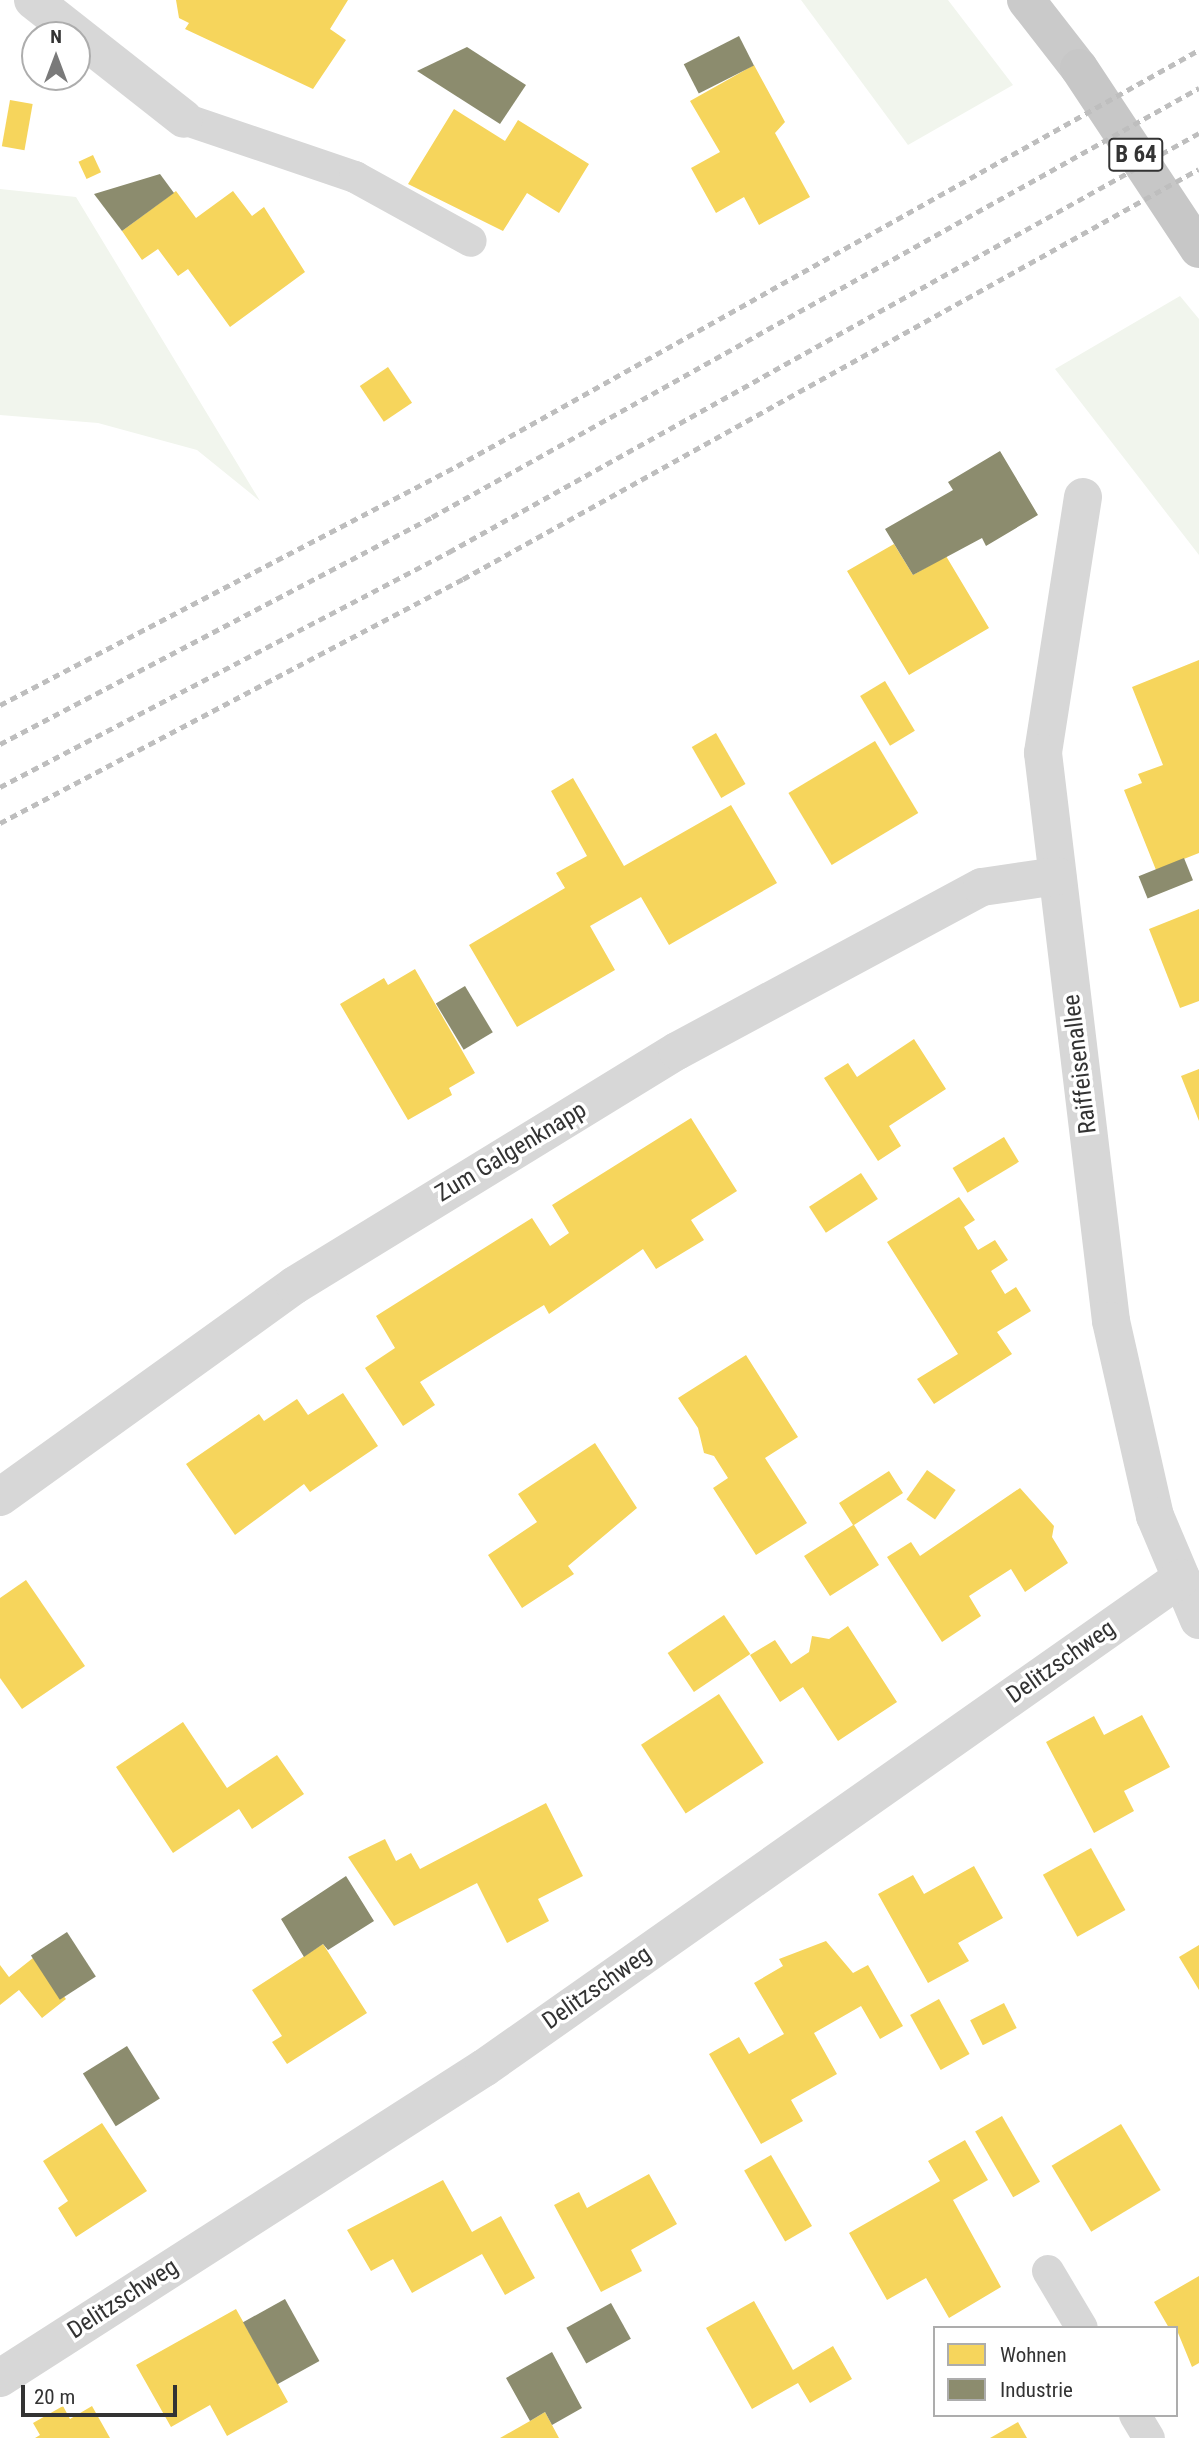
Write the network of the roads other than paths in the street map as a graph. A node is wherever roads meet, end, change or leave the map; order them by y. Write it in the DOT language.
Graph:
graph roads {
  1 [pos="33,0"];
  2 [pos="1026,0"];
  3 [pos="1079,68"];
  4 [pos="184,119"];
  5 [pos="1199,202"];
  6 [pos="471,241"];
  7 [pos="1199,249"];
  8 [pos="1083,497"];
  9 [pos="1057,876"];
  10 [pos="0,1497"];
  11 [pos="1193,1604"];
  12 [pos="1048,2271"];
  13 [pos="1081,2326"];
  14 [pos="0,2378"];
  15 [pos="1136,2417"];
  16 [pos="1149,2438"];
  1 -- 4 [label="street"];
  2 -- 3 [label="main road, B 64"];
  3 -- 5 [label="highway, B 64"];
  3 -- 7 [label="highway, B 64"];
  4 -- 6 [label="lane"];
  8 -- 9 [label="street, Raiffeisenallee"];
  9 -- 10 [label="street, Zum Galgenknapp"];
  9 -- 11 [label="street, Raiffeisenallee"];
  11 -- 14 [label="street, Delitzschweg"];
  12 -- 13 [label="lane"];
  15 -- 16 [label="lane"];
}
